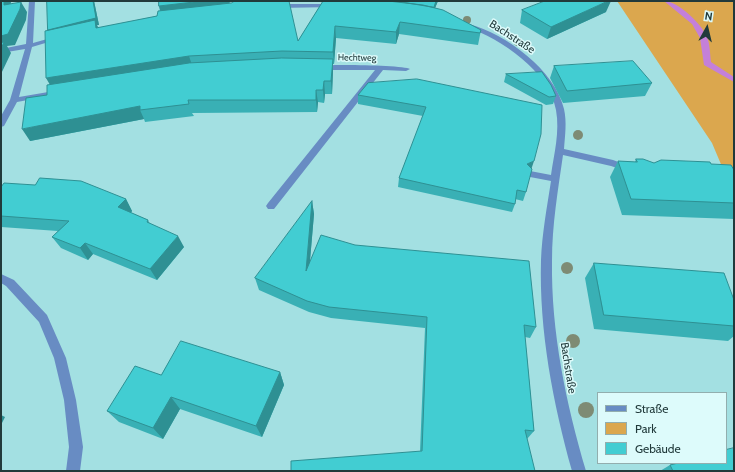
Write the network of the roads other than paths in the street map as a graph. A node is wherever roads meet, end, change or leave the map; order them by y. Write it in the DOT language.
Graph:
graph roads {
  1 [pos="32,1"];
  2 [pos="342,6"];
  3 [pos="272,7"];
  4 [pos="458,23"];
  5 [pos="64,37"];
  6 [pos="29,46"];
  7 [pos="1,51"];
  8 [pos="315,67"];
  9 [pos="380,68"];
  10 [pos="406,69"];
  11 [pos="68,91"];
  12 [pos="14,100"];
  13 [pos="1,124"];
  14 [pos="559,151"];
  15 [pos="639,172"];
  16 [pos="530,174"];
  17 [pos="556,179"];
  18 [pos="271,206"];
  19 [pos="1,278"];
  20 [pos="73,471"];
  21 [pos="579,471"];
  1 -- 6 [label="street"];
  2 -- 3 [label="street"];
  4 -- 14 [label="street, Bachstraße"];
  5 -- 6 [label="street"];
  6 -- 7 [label="street"];
  6 -- 12 [label="street"];
  8 -- 9 [label="street, Hechtweg"];
  9 -- 10 [label="street"];
  9 -- 18 [label="street, Hechtweg"];
  11 -- 12 [label="street"];
  12 -- 13 [label="street"];
  14 -- 15 [label="street"];
  14 -- 17 [label="street, Bachstraße"];
  16 -- 17 [label="street"];
  17 -- 21 [label="street, Bachstraße"];
  19 -- 20 [label="street"];
}
